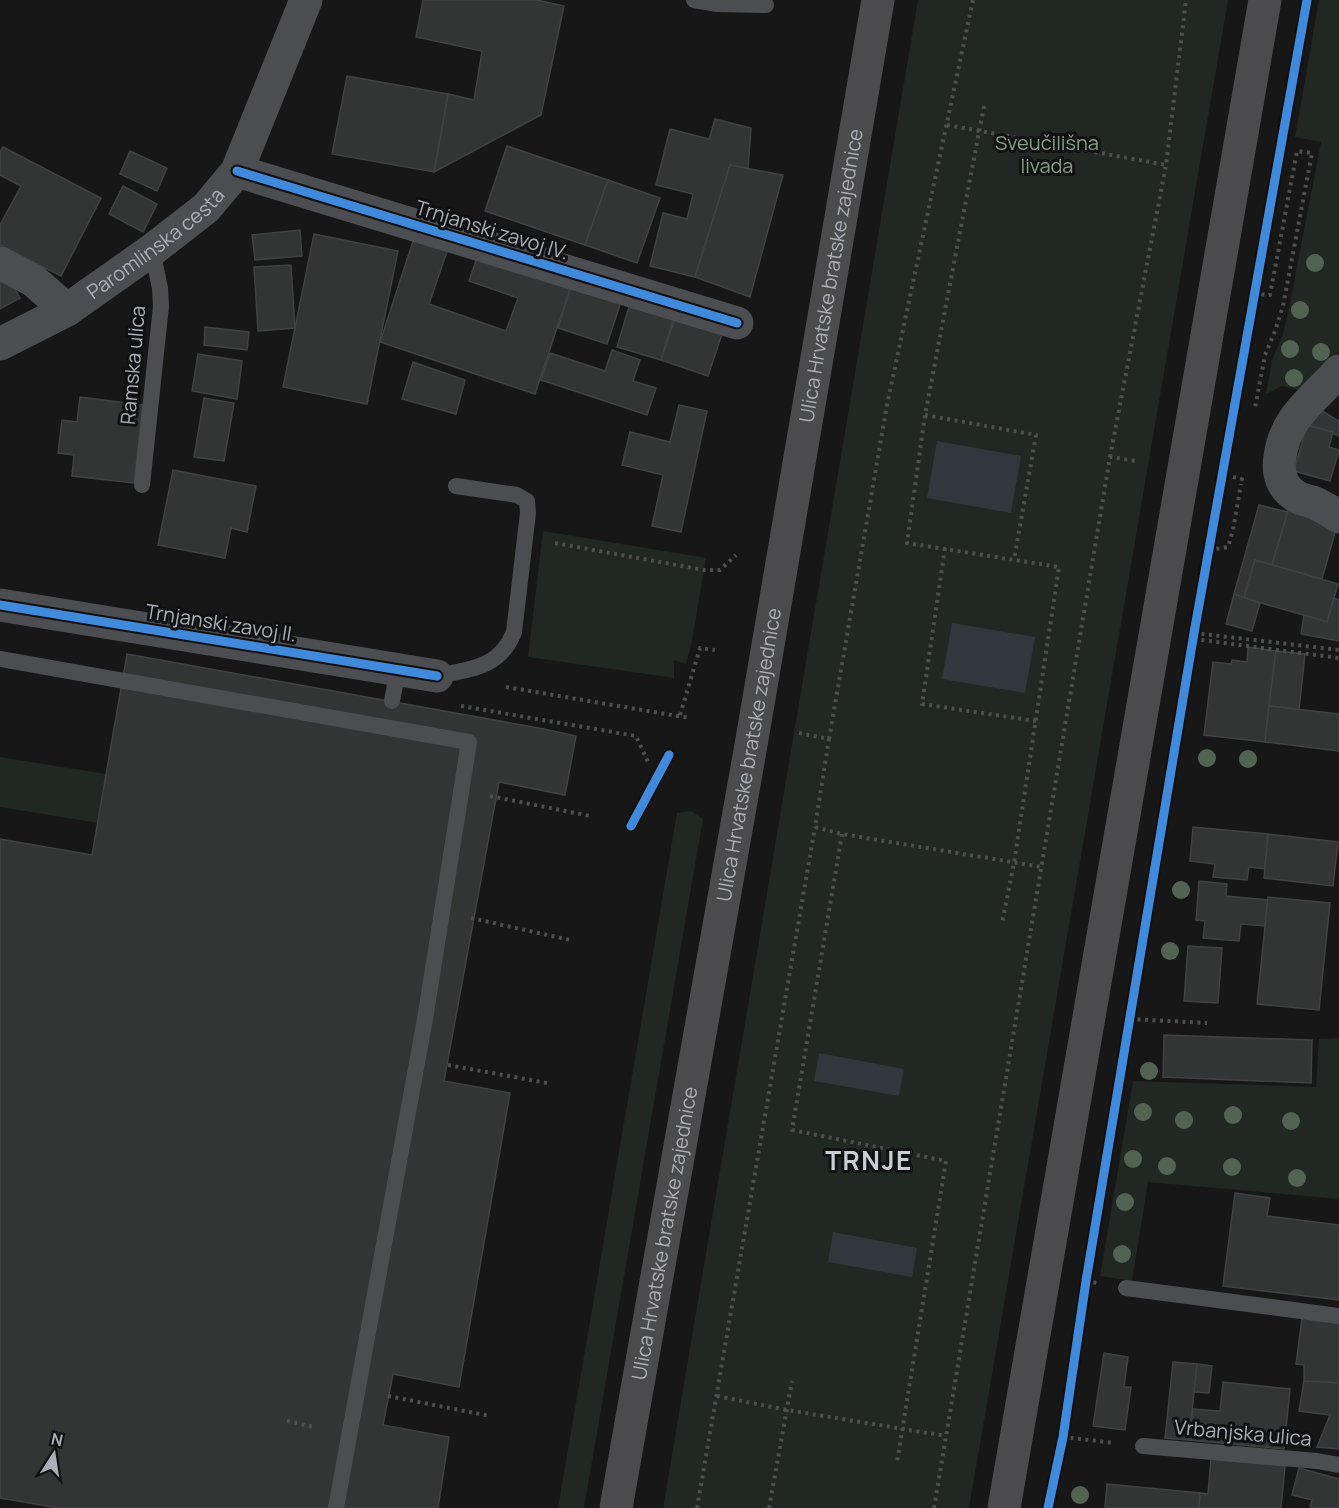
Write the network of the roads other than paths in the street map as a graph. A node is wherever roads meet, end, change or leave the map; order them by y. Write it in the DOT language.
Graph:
graph roads {
  1 [pos="306,0"];
  2 [pos="694,0"];
  3 [pos="878,0"];
  4 [pos="1265,0"];
  5 [pos="766,5"];
  6 [pos="237,171"];
  7 [pos="152,250"];
  8 [pos="0,263"];
  9 [pos="67,310"];
  10 [pos="737,323"];
  11 [pos="0,344"];
  12 [pos="1339,370"];
  13 [pos="142,485"];
  14 [pos="456,486"];
  15 [pos="1339,518"];
  16 [pos="0,605"];
  17 [pos="0,659"];
  18 [pos="398,669"];
  19 [pos="436,676"];
  20 [pos="392,701"];
  21 [pos="1126,1288"];
  22 [pos="1339,1316"];
  23 [pos="1143,1446"];
  24 [pos="1339,1465"];
  25 [pos="336,1508"];
  26 [pos="616,1508"];
  27 [pos="1004,1508"];
  1 -- 6 [label="street, Paromlinska cesta"];
  2 -- 5 [label="lane"];
  3 -- 26 [label="main road, Ulica Hrvatske bratske zajednice"];
  4 -- 27 [label="main road"];
  6 -- 7 [label="street, Paromlinska cesta"];
  6 -- 10 [label="street, Trnjanski zavoj IV."];
  7 -- 9 [label="street, Paromlinska cesta"];
  7 -- 13 [label="lane, Ramska ulica"];
  8 -- 9 [label="street"];
  9 -- 11 [label="street, Paromlinska cesta"];
  12 -- 15 [label="street"];
  14 -- 19 [label="lane"];
  16 -- 18 [label="street, Trnjanski zavoj II."];
  17 -- 25 [label="lane"];
  18 -- 19 [label="street, Trnjanski zavoj II."];
  18 -- 20 [label="lane"];
  21 -- 22 [label="lane"];
  23 -- 24 [label="lane, Vrbanjska ulica"];
}
